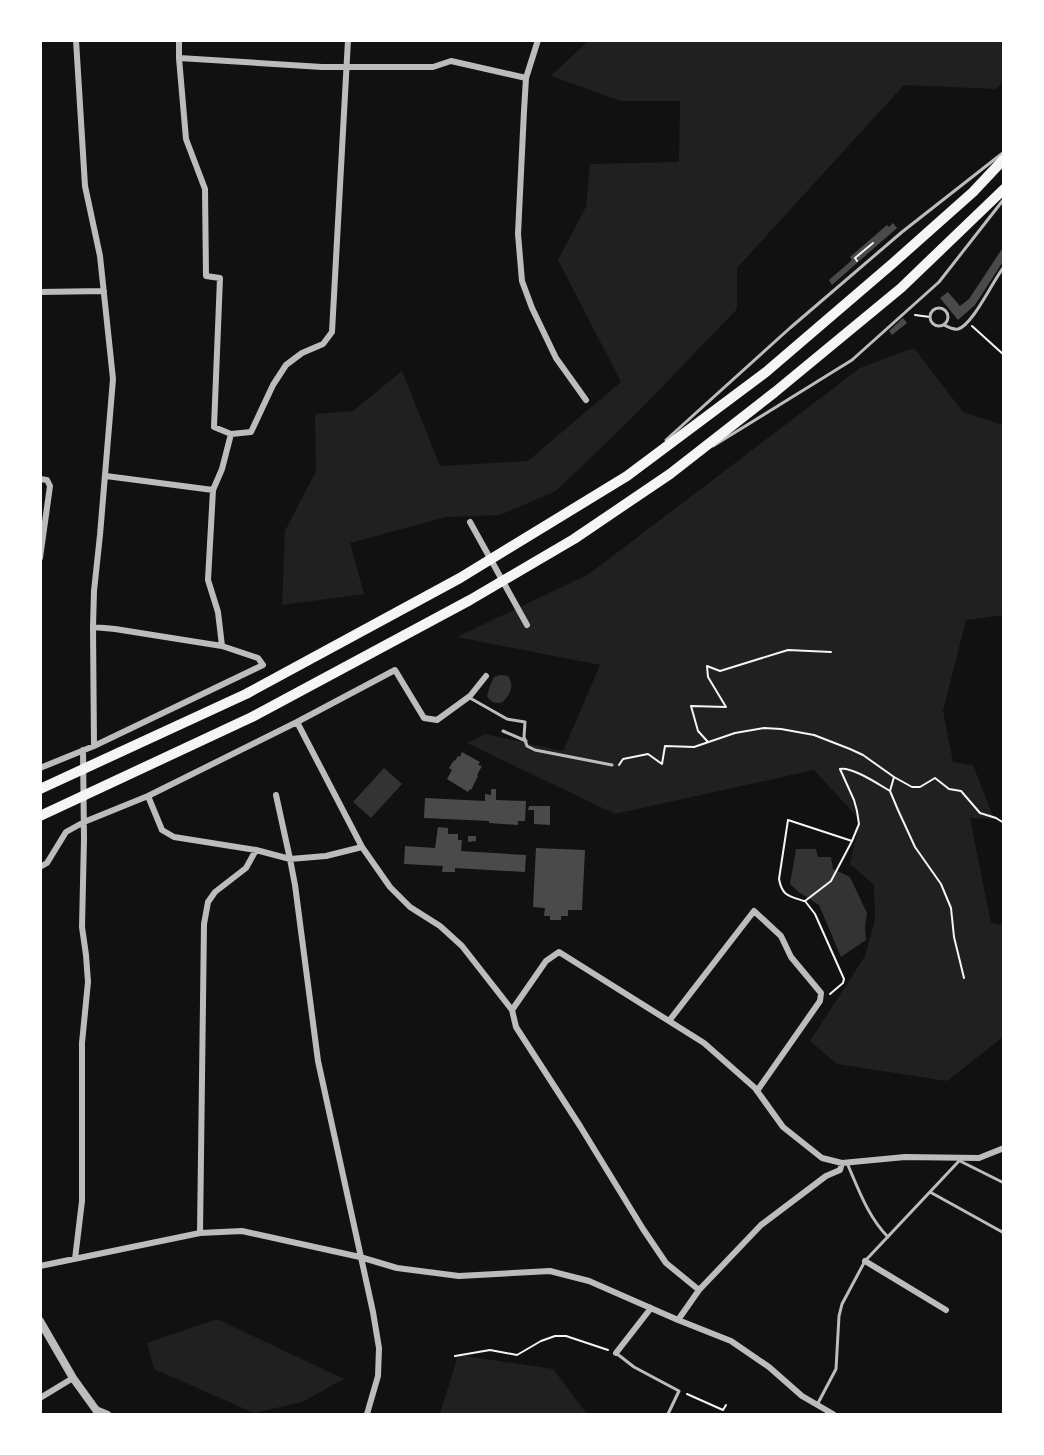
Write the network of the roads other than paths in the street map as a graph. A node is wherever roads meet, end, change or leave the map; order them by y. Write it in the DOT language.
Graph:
graph roads {
  1 [pos="76,40"];
  2 [pos="179,40"];
  3 [pos="348,40"];
  4 [pos="538,40"];
  5 [pos="180,58"];
  6 [pos="347,67"];
  7 [pos="526,78"];
  8 [pos="1004,152"];
  9 [pos="1004,159"];
  10 [pos="1004,189"];
  11 [pos="1004,200"];
  12 [pos="1004,267"];
  13 [pos="104,291"];
  14 [pos="40,292"];
  15 [pos="944,325"];
  16 [pos="586,400"];
  17 [pos="231,434"];
  18 [pos="670,474"];
  19 [pos="106,476"];
  20 [pos="627,476"];
  21 [pos="40,479"];
  22 [pos="213,490"];
  23 [pos="470,522"];
  24 [pos="40,558"];
  25 [pos="527,625"];
  26 [pos="93,627"];
  27 [pos="222,646"];
  28 [pos="486,676"];
  29 [pos="468,697"];
  30 [pos="297,722"];
  31 [pos="503,731"];
  32 [pos="526,741"];
  33 [pos="94,746"];
  34 [pos="83,750"];
  35 [pos="612,765"];
  36 [pos="40,768"];
  37 [pos="40,789"];
  38 [pos="276,795"];
  39 [pos="148,796"];
  40 [pos="40,816"];
  41 [pos="84,822"];
  42 [pos="362,847"];
  43 [pos="255,850"];
  44 [pos="290,859"];
  45 [pos="40,867"];
  46 [pos="512,1010"];
  47 [pos="669,1021"];
  48 [pos="757,1091"];
  49 [pos="1004,1148"];
  50 [pos="957,1159"];
  51 [pos="844,1163"];
  52 [pos="1004,1183"];
  53 [pos="930,1192"];
  54 [pos="200,1233"];
  55 [pos="1004,1233"];
  56 [pos="888,1237"];
  57 [pos="360,1257"];
  58 [pos="75,1259"];
  59 [pos="866,1261"];
  60 [pos="40,1266"];
  61 [pos="699,1290"];
  62 [pos="651,1308"];
  63 [pos="946,1310"];
  64 [pos="678,1320"];
  65 [pos="40,1321"];
  66 [pos="616,1353"];
  67 [pos="73,1378"];
  68 [pos="40,1398"];
  69 [pos="817,1405"];
  70 [pos="98,1412"];
  71 [pos="108,1414"];
  72 [pos="367,1414"];
  73 [pos="668,1414"];
  74 [pos="833,1414"];
  1 -- 13 [label="street"];
  2 -- 5 [label="street"];
  3 -- 6 [label="street"];
  4 -- 7 [label="street"];
  5 -- 6 [label="street"];
  5 -- 17 [label="street"];
  6 -- 7 [label="street"];
  6 -- 17 [label="street"];
  7 -- 16 [label="street"];
  8 -- 20 [label="lane"];
  9 -- 20 [label="highway"];
  10 -- 18 [label="highway"];
  11 -- 18 [label="lane"];
  12 -- 15 [label="lane"];
  13 -- 14 [label="street"];
  13 -- 19 [label="street"];
  15 -- 15 [label="lane"];
  17 -- 22 [label="street"];
  18 -- 40 [label="highway"];
  19 -- 22 [label="street"];
  19 -- 26 [label="street"];
  20 -- 37 [label="highway"];
  21 -- 24 [label="street"];
  22 -- 27 [label="street"];
  23 -- 25 [label="street"];
  26 -- 27 [label="street"];
  26 -- 33 [label="street"];
  27 -- 33 [label="street"];
  28 -- 29 [label="street"];
  29 -- 30 [label="street"];
  29 -- 32 [label="lane"];
  30 -- 39 [label="street"];
  30 -- 42 [label="street"];
  31 -- 32 [label="lane"];
  32 -- 35 [label="lane"];
  33 -- 34 [label="street"];
  34 -- 36 [label="street"];
  34 -- 41 [label="street"];
  38 -- 44 [label="street"];
  39 -- 41 [label="street"];
  39 -- 43 [label="street"];
  41 -- 45 [label="street"];
  41 -- 58 [label="street"];
  42 -- 44 [label="street"];
  42 -- 46 [label="street"];
  43 -- 44 [label="street"];
  43 -- 54 [label="street"];
  44 -- 57 [label="street"];
  46 -- 47 [label="street"];
  46 -- 61 [label="street"];
  47 -- 48 [label="street"];
  47 -- 48 [label="street"];
  48 -- 51 [label="street"];
  49 -- 50 [label="street"];
  50 -- 51 [label="street"];
  50 -- 52 [label="lane"];
  50 -- 53 [label="lane"];
  51 -- 56 [label="lane"];
  51 -- 61 [label="street"];
  53 -- 55 [label="lane"];
  53 -- 56 [label="lane"];
  54 -- 57 [label="street"];
  54 -- 58 [label="street"];
  56 -- 59 [label="lane"];
  57 -- 62 [label="street"];
  57 -- 72 [label="street"];
  58 -- 60 [label="street"];
  59 -- 63 [label="street"];
  59 -- 69 [label="lane"];
  61 -- 64 [label="street"];
  62 -- 64 [label="street"];
  62 -- 66 [label="street"];
  64 -- 69 [label="street"];
  65 -- 67 [label="street"];
  66 -- 73 [label="lane"];
  67 -- 68 [label="street"];
  67 -- 70 [label="street"];
  69 -- 74 [label="street"];
  70 -- 71 [label="street"];
}
